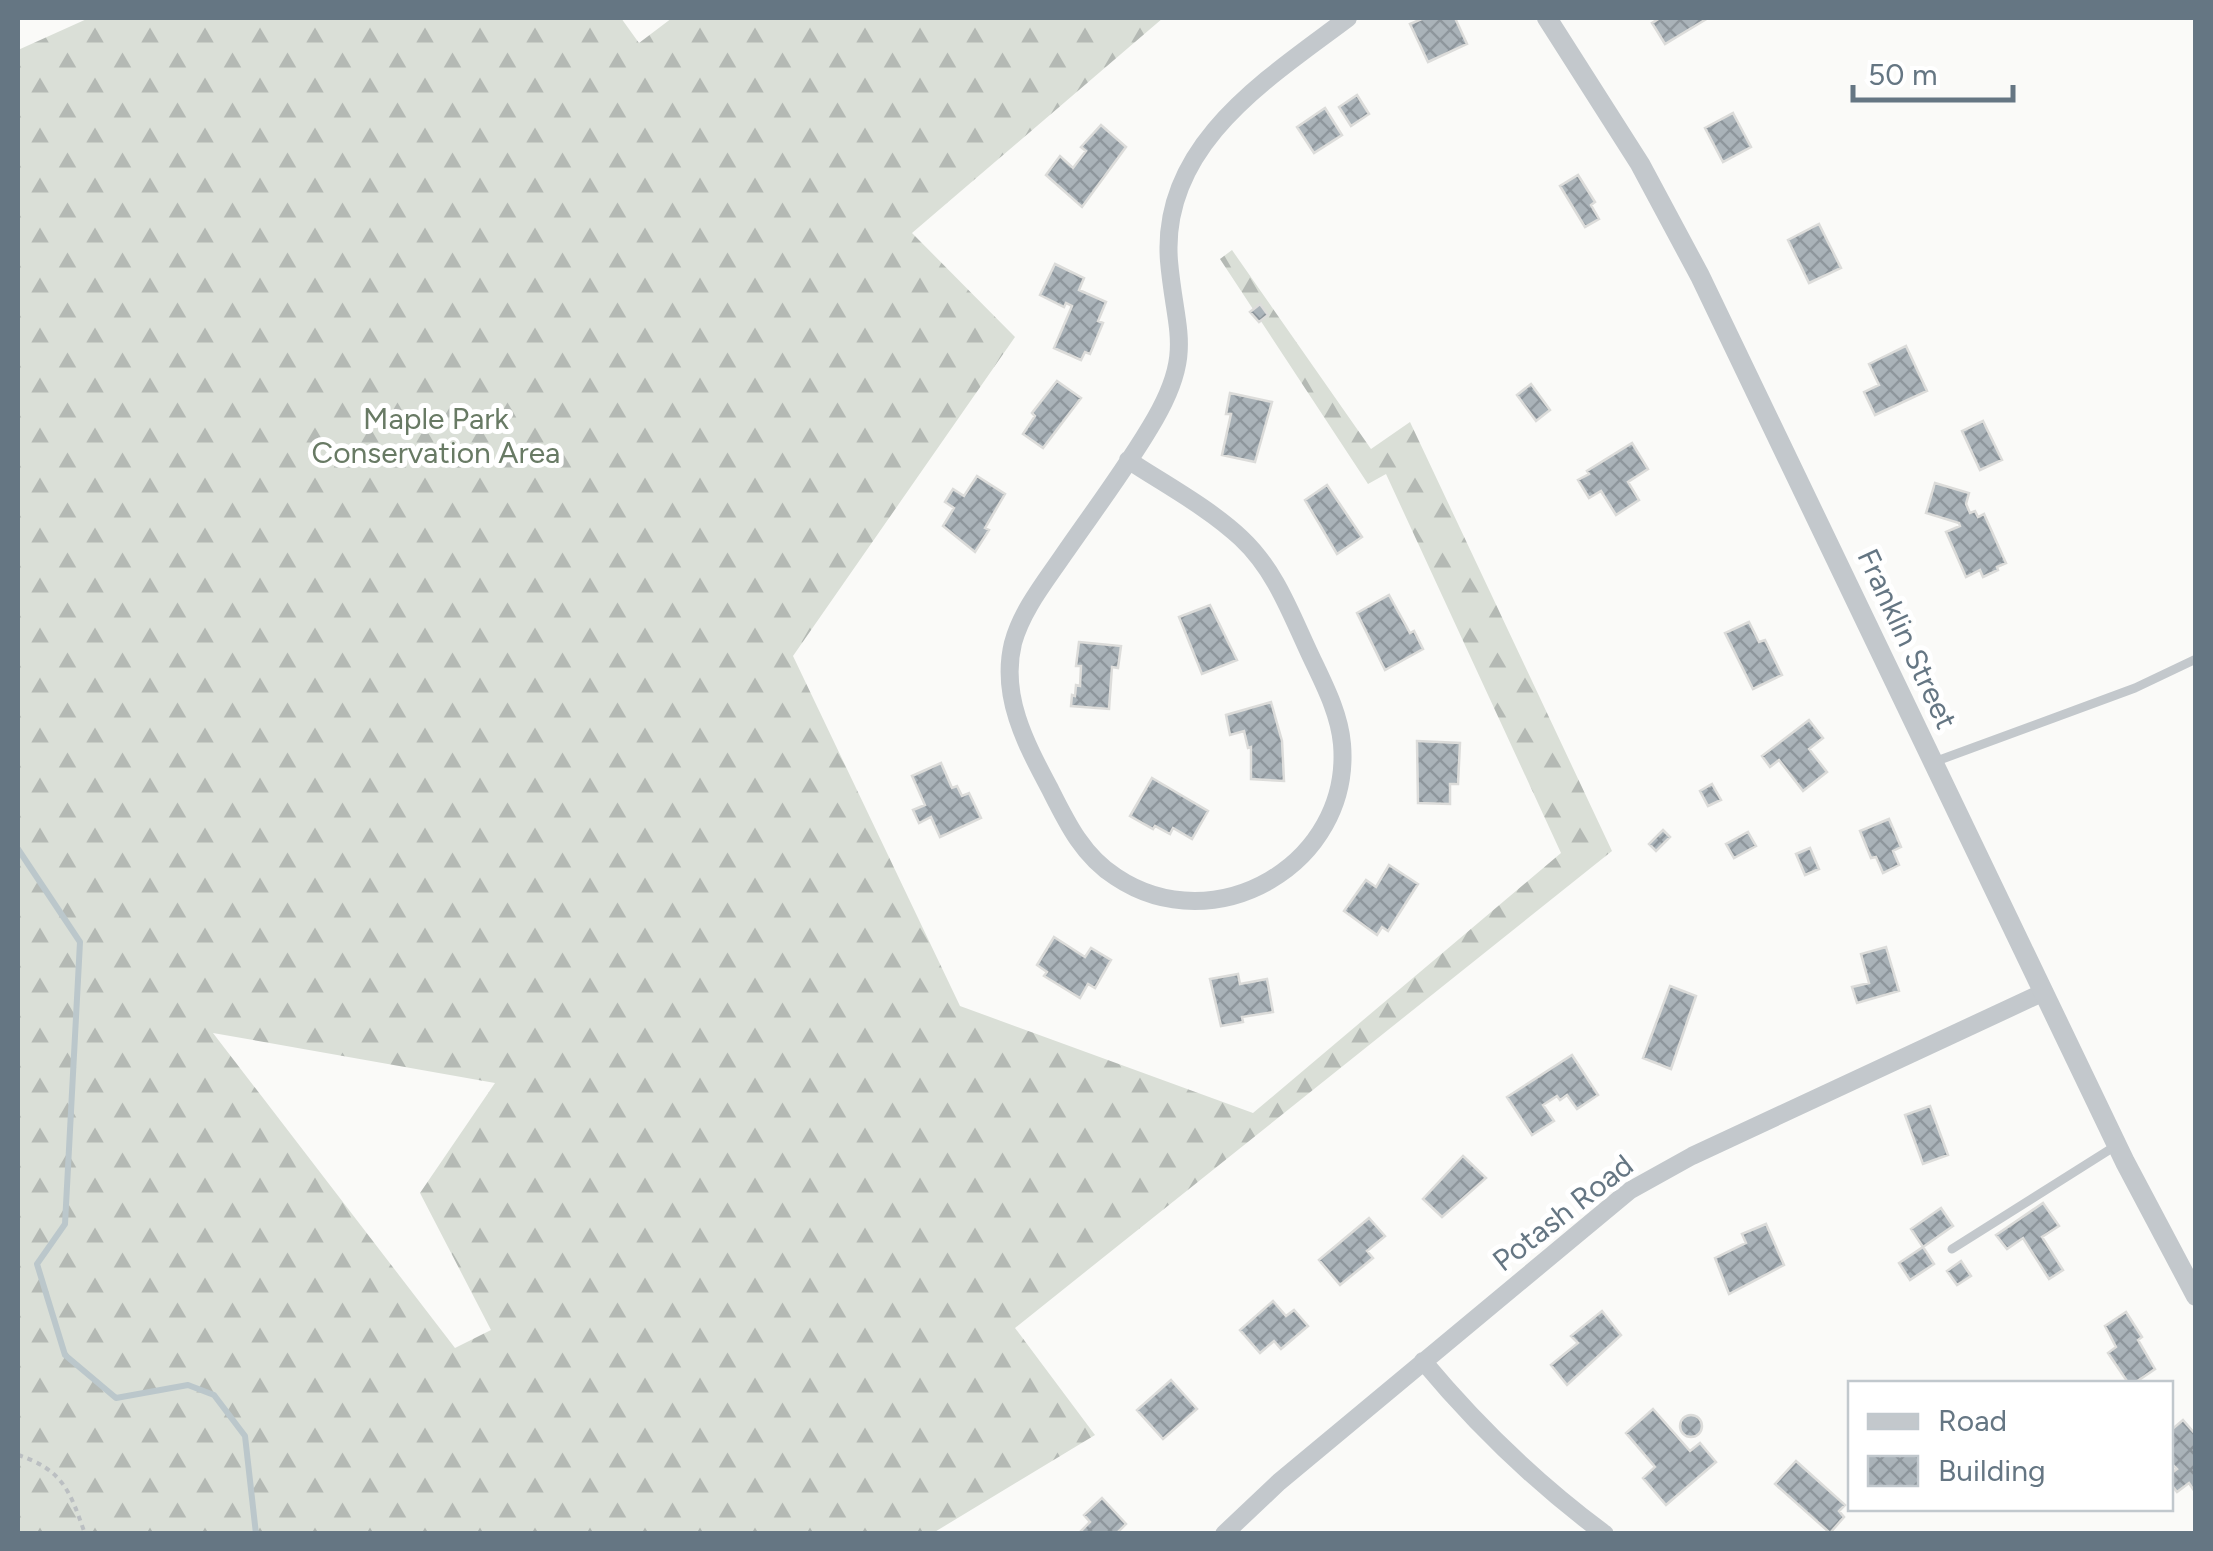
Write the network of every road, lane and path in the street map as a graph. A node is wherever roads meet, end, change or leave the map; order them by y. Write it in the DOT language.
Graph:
graph roads {
  1 [pos="1348,18"];
  2 [pos="1546,18"];
  3 [pos="1128,460"];
  4 [pos="2196,659"];
  5 [pos="1931,763"];
  6 [pos="2044,992"];
  7 [pos="2116,1145"];
  8 [pos="1952,1249"];
  9 [pos="2196,1296"];
  10 [pos="1423,1361"];
  11 [pos="18,1456"];
  12 [pos="85,1534"];
  13 [pos="1224,1534"];
  14 [pos="1605,1534"];
  1 -- 3 [label="street"];
  2 -- 5 [label="street, Franklin Street"];
  3 -- 3 [label="street"];
  4 -- 5 [label="lane"];
  5 -- 6 [label="street, Franklin Street"];
  6 -- 7 [label="street, Franklin Street"];
  6 -- 10 [label="street, Potash Road"];
  7 -- 8 [label="lane"];
  7 -- 9 [label="street, Franklin Street"];
  10 -- 13 [label="street, Potash Road"];
  10 -- 14 [label="street"];
  11 -- 12 [label="path"];
}
